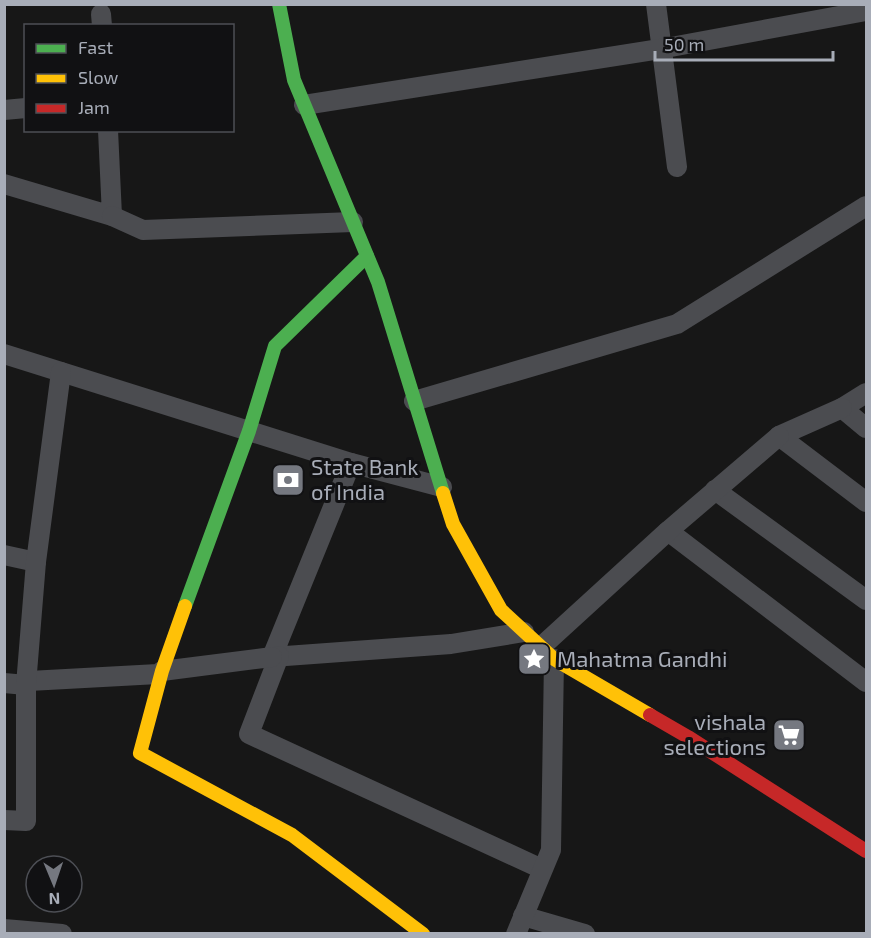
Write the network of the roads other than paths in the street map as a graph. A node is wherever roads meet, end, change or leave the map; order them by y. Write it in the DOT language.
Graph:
graph roads {
  1 [pos="279,4"];
  2 [pos="656,4"];
  3 [pos="867,11"];
  4 [pos="660,49"];
  5 [pos="304,105"];
  6 [pos="24,108"];
  7 [pos="4,110"];
  8 [pos="108,132"];
  9 [pos="677,166"];
  10 [pos="4,184"];
  11 [pos="867,206"];
  12 [pos="112,216"];
  13 [pos="353,222"];
  14 [pos="367,256"];
  15 [pos="4,354"];
  16 [pos="62,372"];
  17 [pos="867,393"];
  18 [pos="414,401"];
  19 [pos="843,408"];
  20 [pos="867,428"];
  21 [pos="249,431"];
  22 [pos="778,436"];
  23 [pos="351,463"];
  24 [pos="442,487"];
  25 [pos="716,490"];
  26 [pos="867,502"];
  27 [pos="668,531"];
  28 [pos="4,555"];
  29 [pos="36,562"];
  30 [pos="867,600"];
  31 [pos="524,632"];
  32 [pos="547,653"];
  33 [pos="275,657"];
  34 [pos="162,671"];
  35 [pos="867,682"];
  36 [pos="4,683"];
  37 [pos="26,684"];
  38 [pos="4,820"];
  39 [pos="867,850"];
  40 [pos="542,869"];
  41 [pos="520,925"];
  42 [pos="4,929"];
  43 [pos="62,933"];
  44 [pos="423,933"];
  45 [pos="585,933"];
  1 -- 5 [label="main road"];
  2 -- 4 [label="street"];
  3 -- 4 [label="street"];
  4 -- 5 [label="street"];
  4 -- 9 [label="street"];
  5 -- 13 [label="main road"];
  6 -- 7 [label="street"];
  8 -- 12 [label="street"];
  10 -- 12 [label="street"];
  11 -- 18 [label="street"];
  12 -- 13 [label="street"];
  13 -- 14 [label="main road"];
  14 -- 18 [label="main road"];
  14 -- 21 [label="main road"];
  15 -- 16 [label="street"];
  16 -- 21 [label="street"];
  16 -- 29 [label="street"];
  17 -- 19 [label="street"];
  18 -- 24 [label="main road"];
  19 -- 20 [label="street"];
  19 -- 22 [label="street"];
  21 -- 23 [label="street"];
  21 -- 34 [label="main road"];
  22 -- 25 [label="street"];
  22 -- 26 [label="street"];
  23 -- 24 [label="street"];
  23 -- 33 [label="street"];
  24 -- 31 [label="main road"];
  25 -- 27 [label="street"];
  25 -- 30 [label="street"];
  27 -- 32 [label="street"];
  27 -- 35 [label="street"];
  28 -- 29 [label="street"];
  29 -- 37 [label="street"];
  31 -- 32 [label="main road"];
  31 -- 33 [label="street"];
  32 -- 39 [label="main road"];
  32 -- 40 [label="street"];
  33 -- 34 [label="street"];
  33 -- 40 [label="street"];
  34 -- 37 [label="street"];
  34 -- 44 [label="main road"];
  36 -- 37 [label="street"];
  37 -- 38 [label="street"];
  40 -- 41 [label="street"];
  41 -- 45 [label="street"];
  42 -- 43 [label="street"];
}
